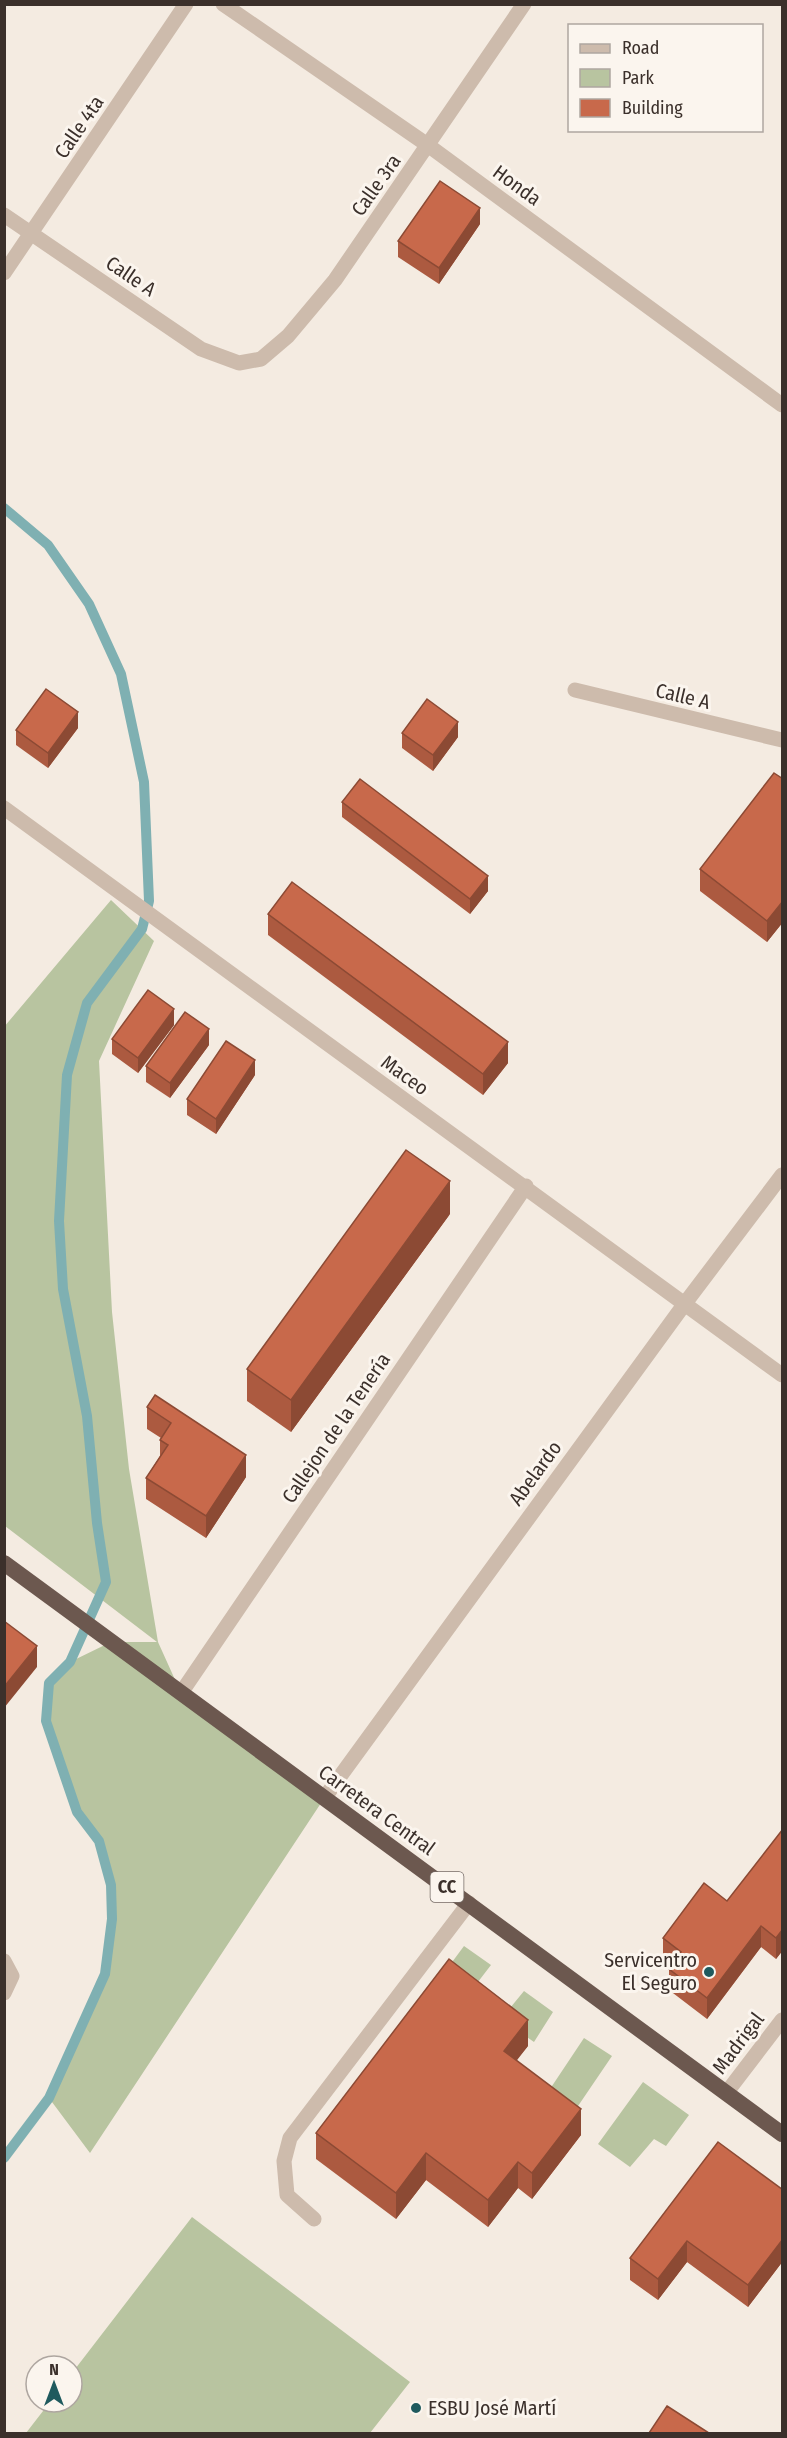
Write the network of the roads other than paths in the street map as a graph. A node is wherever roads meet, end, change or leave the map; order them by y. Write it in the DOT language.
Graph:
graph roads {
  1 [pos="186,4"];
  2 [pos="223,4"];
  3 [pos="524,4"];
  4 [pos="429,146"];
  5 [pos="4,215"];
  6 [pos="32,234"];
  7 [pos="4,273"];
  8 [pos="239,363"];
  9 [pos="783,405"];
  10 [pos="575,690"];
  11 [pos="783,740"];
  12 [pos="4,808"];
  13 [pos="783,1175"];
  14 [pos="526,1186"];
  15 [pos="686,1302"];
  16 [pos="783,1375"];
  17 [pos="4,1563"];
  18 [pos="181,1693"];
  19 [pos="325,1797"];
  20 [pos="469,1903"];
  21 [pos="4,1961"];
  22 [pos="4,1993"];
  23 [pos="783,2020"];
  24 [pos="727,2092"];
  25 [pos="783,2134"];
  26 [pos="314,2219"];
  1 -- 6 [label="street, Calle 4ta"];
  2 -- 4 [label="street, Honda"];
  3 -- 4 [label="street, Calle 3ra"];
  4 -- 8 [label="street, Calle 3ra"];
  4 -- 9 [label="street, Honda"];
  5 -- 6 [label="street, Calle A"];
  6 -- 7 [label="street, Calle 4ta"];
  6 -- 8 [label="street, Calle A"];
  10 -- 11 [label="street, Calle A"];
  12 -- 14 [label="street, Maceo"];
  13 -- 15 [label="street, Abelardo"];
  14 -- 15 [label="street, Maceo"];
  14 -- 18 [label="street, Callejon de la Tenería"];
  15 -- 16 [label="street, Maceo"];
  15 -- 19 [label="street, Abelardo"];
  17 -- 18 [label="highway, Carretera Central / CC"];
  18 -- 19 [label="highway, Carretera Central / CC"];
  19 -- 20 [label="highway, Carretera Central / CC"];
  20 -- 24 [label="highway, Carretera Central / CC"];
  20 -- 26 [label="street"];
  21 -- 22 [label="street"];
  23 -- 24 [label="street, Madrigal"];
  24 -- 25 [label="highway, Carretera Central / CC"];
}
